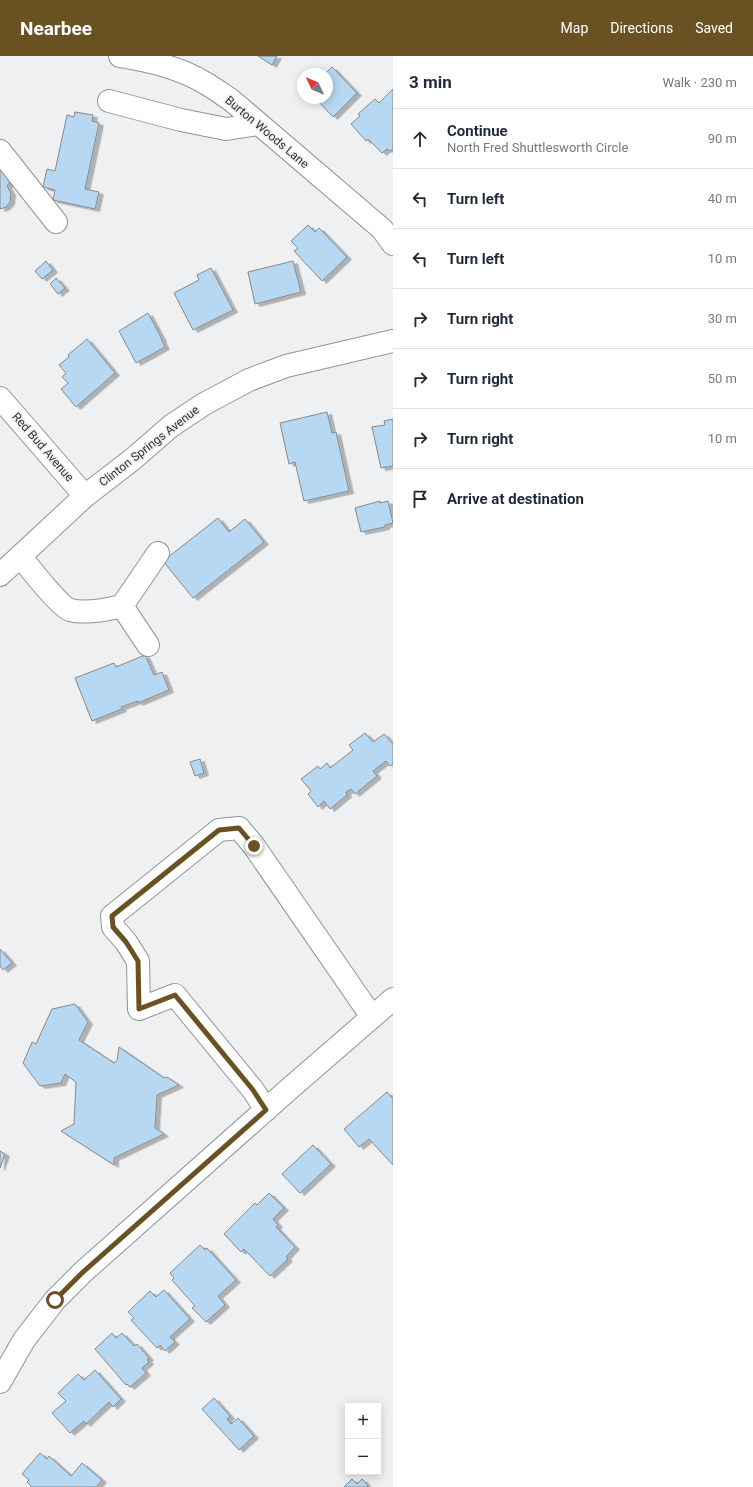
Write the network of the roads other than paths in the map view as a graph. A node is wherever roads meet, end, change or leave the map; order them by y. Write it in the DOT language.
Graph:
graph roads {
  1 [pos="120,56"];
  2 [pos="109,101"];
  3 [pos="258,124"];
  4 [pos="0,151"];
  5 [pos="56,222"];
  6 [pos="393,244"];
  7 [pos="393,341"];
  8 [pos="0,398"];
  9 [pos="85,496"];
  10 [pos="158,553"];
  11 [pos="20,556"];
  12 [pos="0,575"];
  13 [pos="122,606"];
  14 [pos="148,646"];
  15 [pos="393,999"];
  16 [pos="372,1018"];
  17 [pos="266,1110"];
  18 [pos="0,1382"];
  1 -- 3 [label="street, Burton Woods Lane"];
  2 -- 3 [label="street"];
  3 -- 6 [label="street, Burton Woods Lane"];
  4 -- 5 [label="street"];
  7 -- 9 [label="street, Clinton Springs Avenue"];
  8 -- 9 [label="street, Red Bud Avenue"];
  9 -- 11 [label="street, Clinton Springs Avenue"];
  10 -- 13 [label="street"];
  11 -- 12 [label="street, Clinton Springs Avenue"];
  11 -- 13 [label="street"];
  13 -- 14 [label="street"];
  15 -- 16 [label="street"];
  16 -- 17 [label="street"];
  16 -- 17 [label="street"];
  17 -- 18 [label="street"];
}
